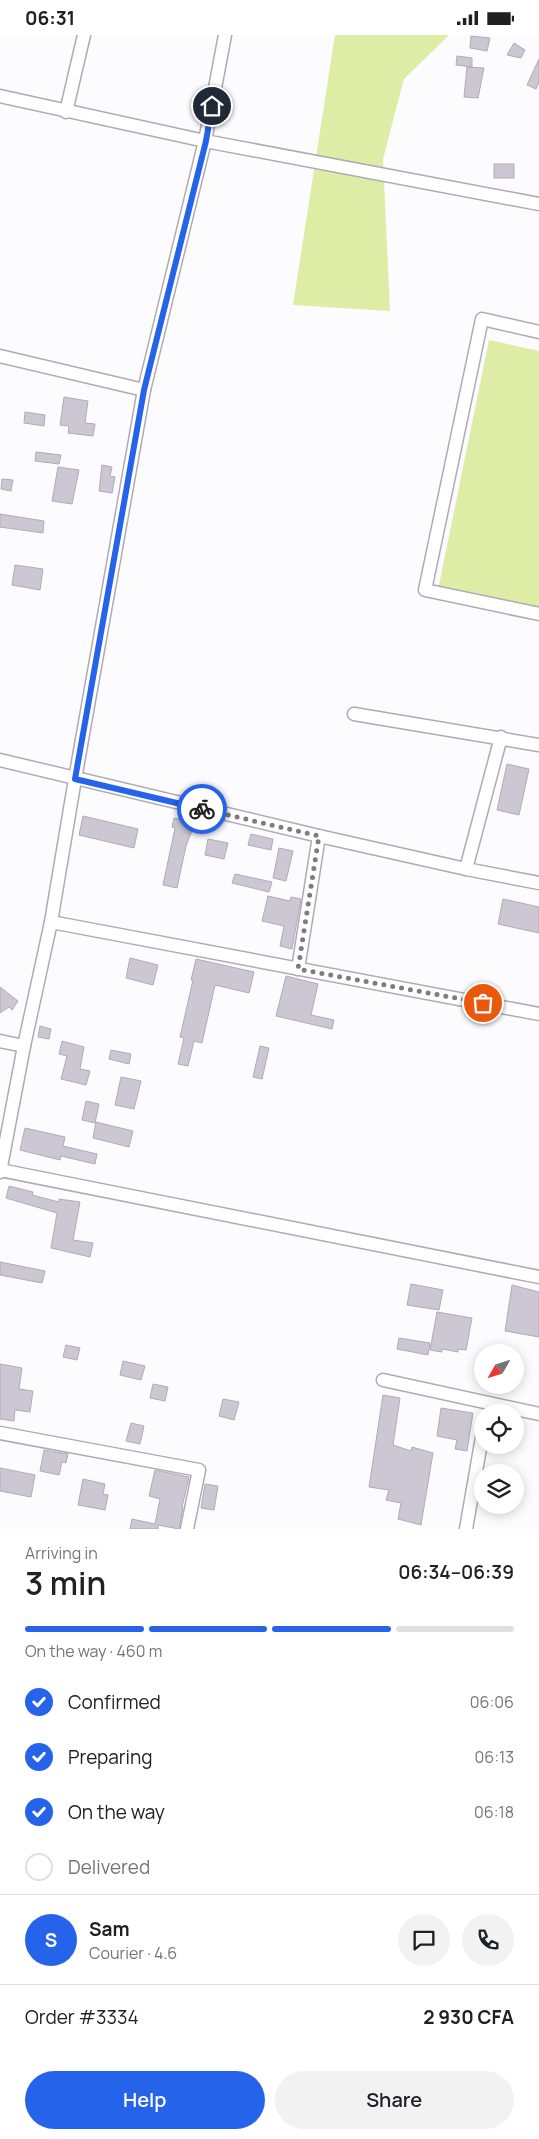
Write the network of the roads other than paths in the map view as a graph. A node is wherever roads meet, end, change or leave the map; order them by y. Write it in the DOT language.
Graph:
graph roads {
  1 [pos="84,35"];
  2 [pos="225,35"];
  3 [pos="0,96"];
  4 [pos="66,112"];
  5 [pos="206,141"];
  6 [pos="539,204"];
  7 [pos="539,332"];
  8 [pos="0,356"];
  9 [pos="144,390"];
  10 [pos="539,614"];
  11 [pos="354,714"];
  12 [pos="501,737"];
  13 [pos="539,745"];
  14 [pos="0,760"];
  15 [pos="75,779"];
  16 [pos="319,836"];
  17 [pos="466,869"];
  18 [pos="539,883"];
  19 [pos="51,922"];
  20 [pos="298,969"];
  21 [pos="539,1014"];
  22 [pos="0,1041"];
  23 [pos="24,1046"];
  24 [pos="0,1171"];
  25 [pos="539,1277"];
  26 [pos="383,1381"];
  27 [pos="474,1404"];
  28 [pos="524,1412"];
  29 [pos="539,1413"];
  30 [pos="0,1433"];
  31 [pos="479,1454"];
  32 [pos="187,1529"];
  33 [pos="466,1529"];
  1 -- 4 [label="street"];
  2 -- 5 [label="street"];
  3 -- 4 [label="street"];
  4 -- 5 [label="street"];
  5 -- 6 [label="street"];
  5 -- 9 [label="street"];
  7 -- 10 [label="street"];
  8 -- 9 [label="street"];
  9 -- 15 [label="street"];
  11 -- 12 [label="street"];
  12 -- 13 [label="street"];
  12 -- 17 [label="street"];
  14 -- 15 [label="street"];
  15 -- 16 [label="street"];
  15 -- 19 [label="street"];
  16 -- 17 [label="street"];
  16 -- 20 [label="street"];
  17 -- 18 [label="street"];
  19 -- 20 [label="street"];
  19 -- 23 [label="street"];
  20 -- 21 [label="street"];
  22 -- 23 [label="street"];
  23 -- 24 [label="street"];
  24 -- 25 [label="street"];
  26 -- 27 [label="street"];
  28 -- 29 [label="street"];
  30 -- 32 [label="street"];
  31 -- 33 [label="street"];
}
